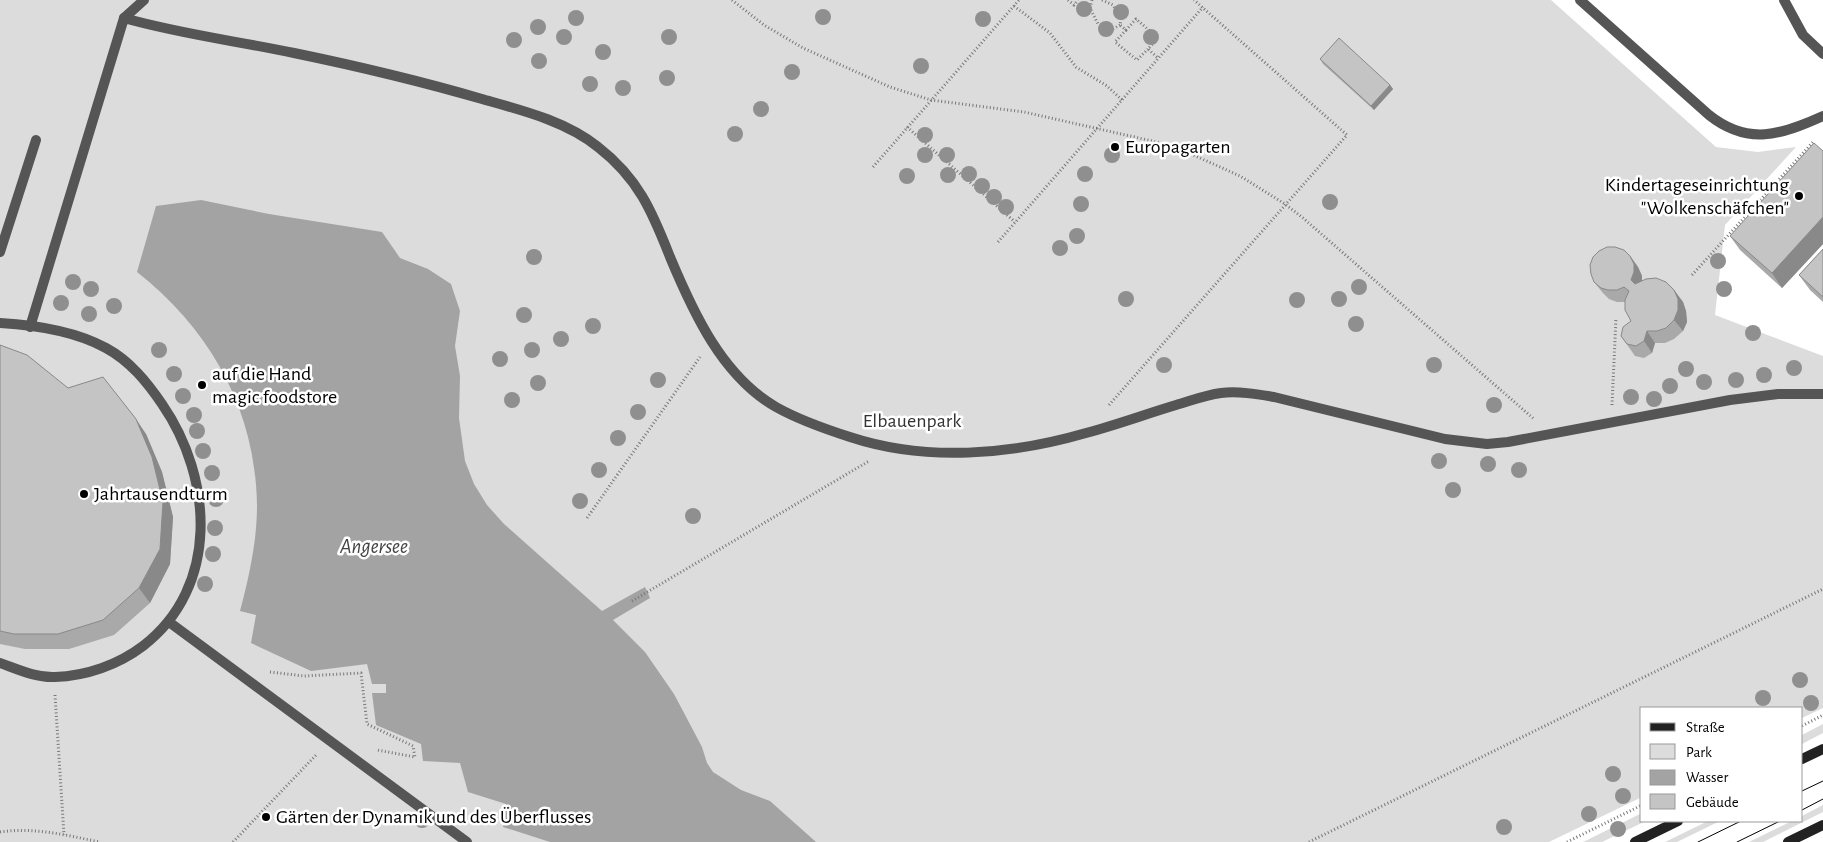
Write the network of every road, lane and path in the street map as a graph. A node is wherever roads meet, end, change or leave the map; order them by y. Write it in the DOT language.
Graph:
graph roads {
  1 [pos="144,0"];
  2 [pos="732,0"];
  3 [pos="1019,0"];
  4 [pos="1068,0"];
  5 [pos="1078,0"];
  6 [pos="1092,0"];
  7 [pos="1102,0"];
  8 [pos="1194,0"];
  9 [pos="1580,0"];
  10 [pos="1784,0"];
  11 [pos="1014,6"];
  12 [pos="1203,7"];
  13 [pos="124,18"];
  14 [pos="1120,25"];
  15 [pos="1126,30"];
  16 [pos="1148,49"];
  17 [pos="1823,54"];
  18 [pos="1158,58"];
  19 [pos="931,100"];
  20 [pos="1122,100"];
  21 [pos="1823,116"];
  22 [pos="907,127"];
  23 [pos="1097,129"];
  24 [pos="1817,138"];
  25 [pos="36,140"];
  26 [pos="873,167"];
  27 [pos="1285,204"];
  28 [pos="1016,222"];
  29 [pos="998,242"];
  30 [pos="0,252"];
  31 [pos="1692,275"];
  32 [pos="1616,318"];
  33 [pos="0,324"];
  34 [pos="30,327"];
  35 [pos="712,341"];
  36 [pos="1823,394"];
  37 [pos="1611,423"];
  38 [pos="1084,434"];
  39 [pos="1552,434"];
  40 [pos="891,448"];
  41 [pos="587,518"];
  42 [pos="1823,589"];
  43 [pos="632,601"];
  44 [pos="169,622"];
  45 [pos="0,663"];
  46 [pos="266,672"];
  47 [pos="54,677"];
  48 [pos="1823,715"];
  49 [pos="1803,725"];
  50 [pos="329,741"];
  51 [pos="1823,749"];
  52 [pos="375,750"];
  53 [pos="1803,759"];
  54 [pos="1640,806"];
  55 [pos="1676,822"];
  56 [pos="1823,825"];
  57 [pos="0,832"];
  58 [pos="64,835"];
  59 [pos="99,842"];
  60 [pos="233,842"];
  61 [pos="467,842"];
  62 [pos="1309,842"];
  63 [pos="1567,842"];
  64 [pos="1635,842"];
  65 [pos="1788,842"];
  1 -- 13 [label="street"];
  2 -- 19 [label="path"];
  3 -- 11 [label="path"];
  4 -- 5 [label="path"];
  6 -- 14 [label="path"];
  7 -- 14 [label="path"];
  8 -- 12 [label="path"];
  9 -- 21 [label="street"];
  10 -- 17 [label="street"];
  11 -- 19 [label="path"];
  11 -- 20 [label="path"];
  12 -- 18 [label="path"];
  12 -- 27 [label="path"];
  13 -- 34 [label="street"];
  13 -- 35 [label="street"];
  14 -- 15 [label="path"];
  15 -- 16 [label="path"];
  15 -- 16 [label="path"];
  16 -- 18 [label="path"];
  18 -- 20 [label="path"];
  19 -- 22 [label="path"];
  19 -- 23 [label="path"];
  20 -- 23 [label="path"];
  22 -- 26 [label="path"];
  22 -- 28 [label="path"];
  23 -- 27 [label="path"];
  23 -- 28 [label="path"];
  24 -- 31 [label="path"];
  25 -- 30 [label="street"];
  27 -- 38 [label="path"];
  27 -- 39 [label="path"];
  28 -- 29 [label="path"];
  32 -- 37 [label="path"];
  33 -- 34 [label="street"];
  34 -- 44 [label="street"];
  35 -- 40 [label="street"];
  35 -- 41 [label="path"];
  36 -- 37 [label="street"];
  37 -- 39 [label="street"];
  38 -- 39 [label="street"];
  38 -- 40 [label="street"];
  40 -- 43 [label="path"];
  42 -- 62 [label="path"];
  44 -- 47 [label="street"];
  44 -- 50 [label="street"];
  45 -- 47 [label="street"];
  46 -- 52 [label="path"];
  47 -- 58 [label="path"];
  48 -- 49 [label="path"];
  50 -- 60 [label="path"];
  50 -- 61 [label="street"];
  51 -- 53 [label="street"];
  54 -- 63 [label="path"];
  55 -- 64 [label="street"];
  56 -- 65 [label="street"];
  57 -- 58 [label="path"];
  58 -- 59 [label="path"];
}
